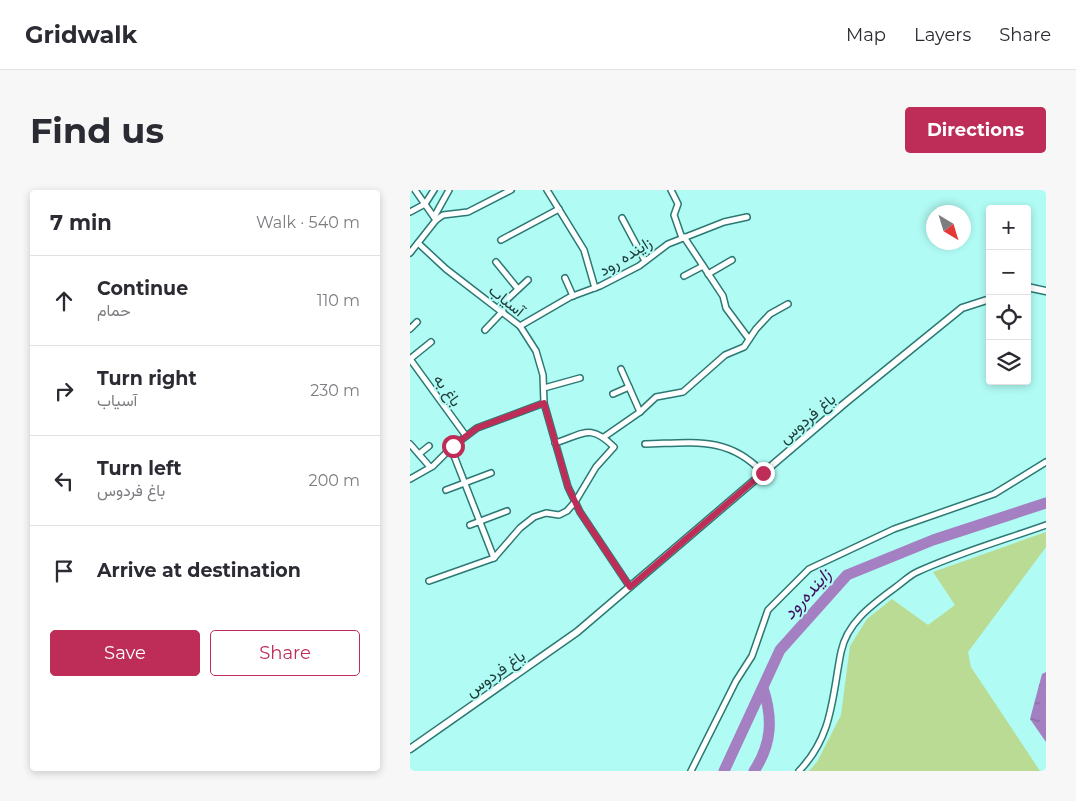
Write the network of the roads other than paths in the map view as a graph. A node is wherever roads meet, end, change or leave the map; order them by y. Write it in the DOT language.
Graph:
graph roads {
  1 [pos="416,190"];
  2 [pos="434,190"];
  3 [pos="449,190"];
  4 [pos="511,190"];
  5 [pos="547,190"];
  6 [pos="671,190"];
  7 [pos="426,204"];
  8 [pos="559,209"];
  9 [pos="410,212"];
  10 [pos="747,217"];
  11 [pos="435,218"];
  12 [pos="622,218"];
  13 [pos="683,238"];
  14 [pos="501,240"];
  15 [pos="418,243"];
  16 [pos="410,253"];
  17 [pos="732,260"];
  18 [pos="645,261"];
  19 [pos="496,262"];
  20 [pos="703,266"];
  21 [pos="708,274"];
  22 [pos="684,276"];
  23 [pos="565,278"];
  24 [pos="528,280"];
  25 [pos="595,288"];
  26 [pos="1031,288"];
  27 [pos="518,290"];
  28 [pos="1046,291"];
  29 [pos="574,296"];
  30 [pos="986,300"];
  31 [pos="788,304"];
  32 [pos="501,309"];
  33 [pos="417,322"];
  34 [pos="520,326"];
  35 [pos="410,329"];
  36 [pos="485,330"];
  37 [pos="749,339"];
  38 [pos="431,342"];
  39 [pos="410,359"];
  40 [pos="621,369"];
  41 [pos="580,378"];
  42 [pos="629,387"];
  43 [pos="544,388"];
  44 [pos="612,394"];
  45 [pos="544,403"];
  46 [pos="640,412"];
  47 [pos="466,436"];
  48 [pos="604,438"];
  49 [pos="555,443"];
  50 [pos="645,444"];
  51 [pos="429,446"];
  52 [pos="411,447"];
  53 [pos="451,448"];
  54 [pos="419,454"];
  55 [pos="1046,462"];
  56 [pos="430,467"];
  57 [pos="491,473"];
  58 [pos="763,473"];
  59 [pos="410,479"];
  60 [pos="464,483"];
  61 [pos="446,490"];
  62 [pos="575,502"];
  63 [pos="507,511"];
  64 [pos="479,521"];
  65 [pos="470,525"];
  66 [pos="1046,525"];
  67 [pos="494,558"];
  68 [pos="428,581"];
  69 [pos="630,587"];
  70 [pos="410,749"];
  71 [pos="691,771"];
  72 [pos="799,771"];
  1 -- 7 [label="street"];
  2 -- 7 [label="street"];
  3 -- 11 [label="street"];
  4 -- 11 [label="street"];
  5 -- 8 [label="street"];
  6 -- 13 [label="street"];
  7 -- 9 [label="street"];
  7 -- 11 [label="street"];
  8 -- 14 [label="street"];
  8 -- 25 [label="street"];
  10 -- 13 [label="street, زاینده رود"];
  11 -- 15 [label="street"];
  12 -- 18 [label="street"];
  13 -- 18 [label="street, زاینده رود"];
  13 -- 20 [label="street"];
  15 -- 16 [label="street"];
  15 -- 32 [label="street, آسیاب"];
  17 -- 21 [label="street"];
  18 -- 25 [label="street, زاینده رود"];
  19 -- 27 [label="street"];
  20 -- 21 [label="street"];
  20 -- 22 [label="street"];
  21 -- 37 [label="street"];
  23 -- 29 [label="street"];
  24 -- 27 [label="street"];
  25 -- 29 [label="street, زاینده رود"];
  26 -- 28 [label="street"];
  27 -- 32 [label="street"];
  29 -- 34 [label="street, زاینده رود"];
  30 -- 58 [label="street, باغ فردوس"];
  31 -- 37 [label="street"];
  32 -- 34 [label="street, آسیاب"];
  32 -- 36 [label="street"];
  33 -- 35 [label="street"];
  34 -- 43 [label="street, آسیاب"];
  37 -- 46 [label="street"];
  38 -- 39 [label="street"];
  39 -- 47 [label="street, باغ به"];
  40 -- 42 [label="street"];
  41 -- 43 [label="street"];
  42 -- 44 [label="street"];
  42 -- 46 [label="street"];
  43 -- 45 [label="street, آسیاب"];
  45 -- 47 [label="street"];
  45 -- 49 [label="street, آسیاب"];
  46 -- 48 [label="street"];
  47 -- 53 [label="street"];
  48 -- 49 [label="street"];
  48 -- 62 [label="street"];
  49 -- 62 [label="street, آسیاب"];
  50 -- 58 [label="street"];
  51 -- 54 [label="street"];
  52 -- 54 [label="street"];
  53 -- 56 [label="street"];
  53 -- 60 [label="street"];
  54 -- 56 [label="street"];
  55 -- 71 [label="street"];
  56 -- 59 [label="street"];
  57 -- 60 [label="street"];
  58 -- 69 [label="street, باغ فردوس"];
  60 -- 61 [label="street"];
  60 -- 64 [label="street"];
  62 -- 67 [label="street"];
  62 -- 69 [label="street, آسیاب"];
  63 -- 64 [label="street"];
  64 -- 65 [label="street"];
  64 -- 67 [label="street"];
  66 -- 72 [label="street"];
  67 -- 68 [label="street"];
  69 -- 70 [label="street, باغ فردوس"];
}
